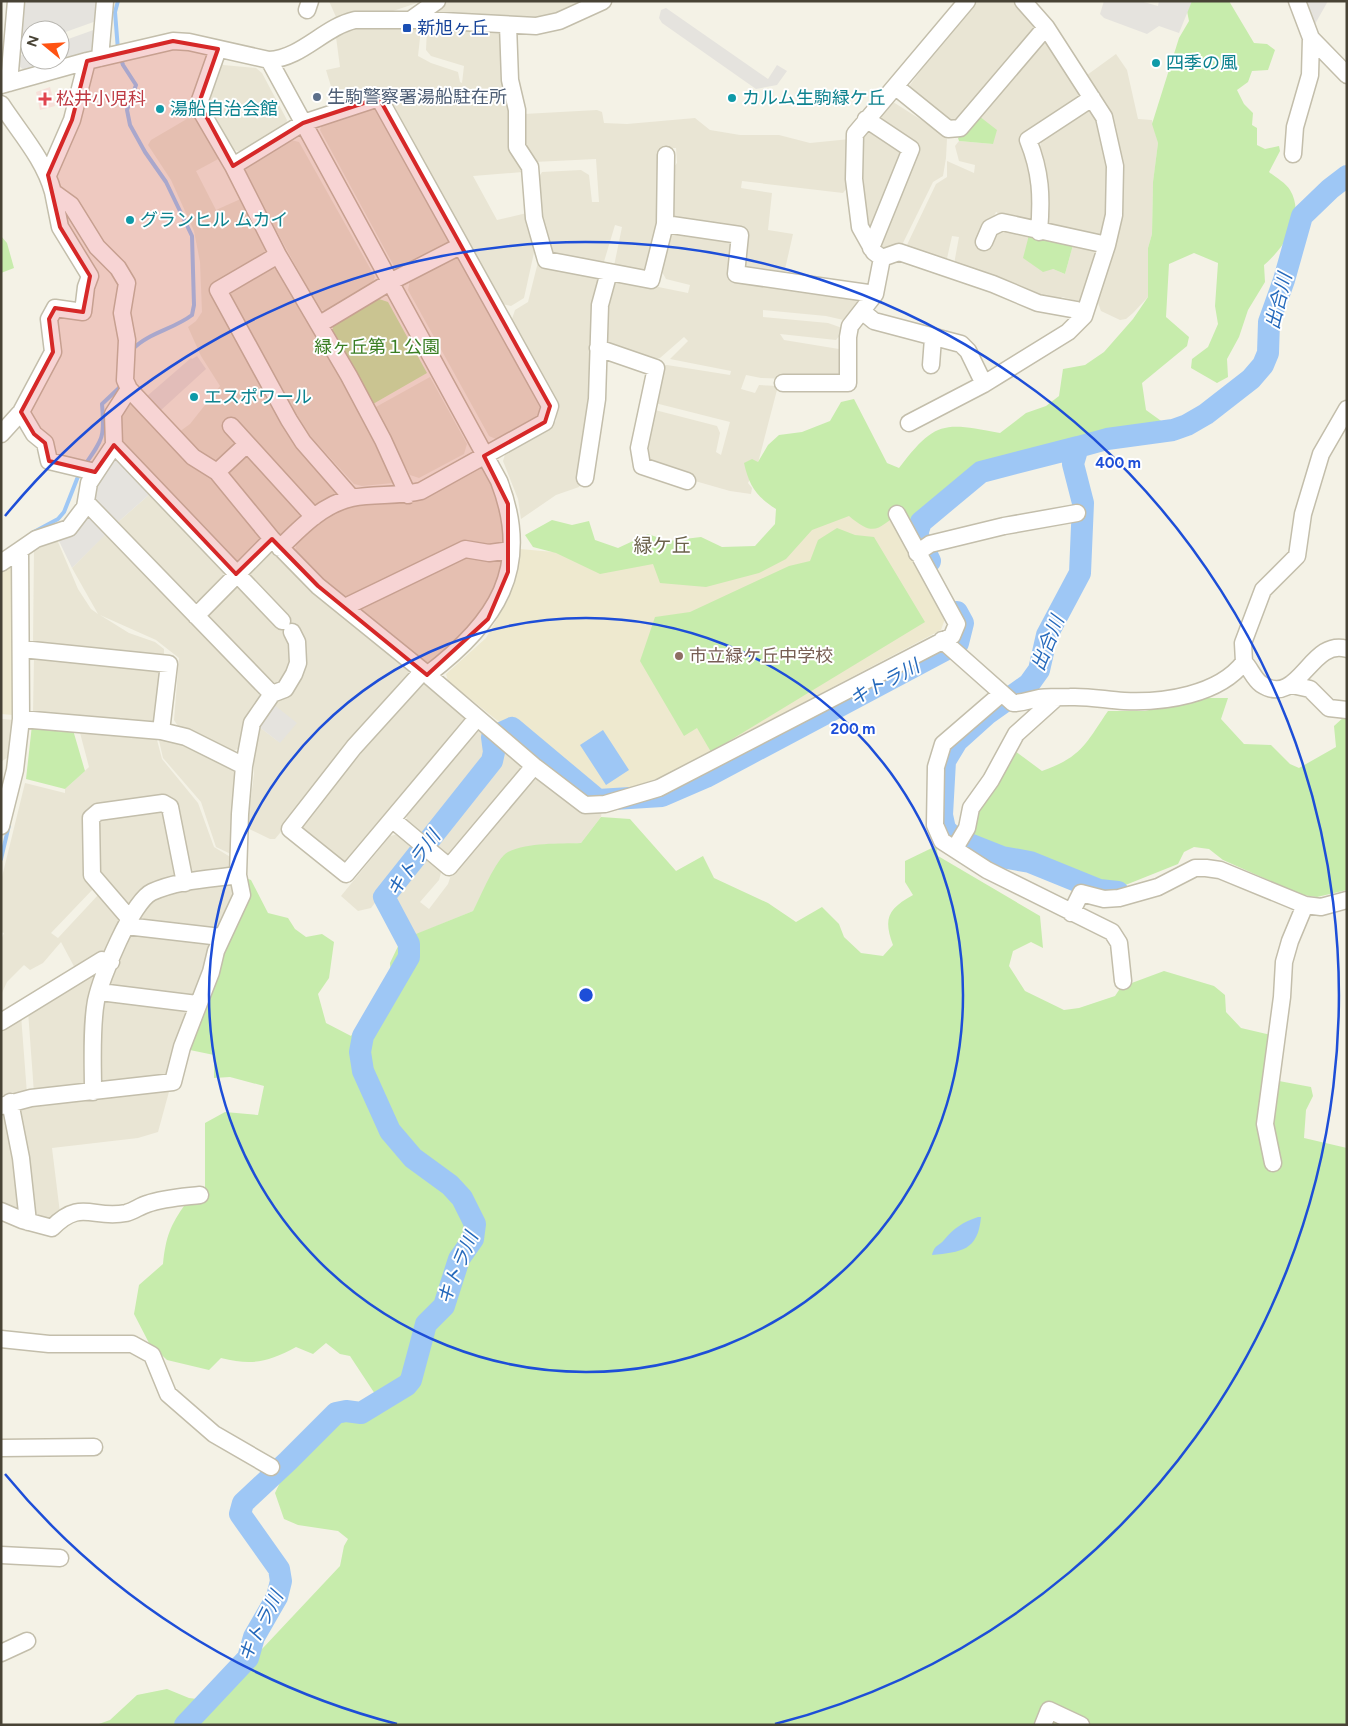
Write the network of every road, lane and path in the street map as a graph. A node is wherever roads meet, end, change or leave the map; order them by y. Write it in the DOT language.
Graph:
graph roads {
  1 [pos="16,1"];
  2 [pos="106,1"];
  3 [pos="437,1"];
  4 [pos="602,1"];
  5 [pos="967,1"];
  6 [pos="1023,1"];
  7 [pos="1297,1"];
  8 [pos="409,21"];
  9 [pos="508,26"];
  10 [pos="1046,27"];
  11 [pos="1311,38"];
  12 [pos="218,49"];
  13 [pos="93,60"];
  14 [pos="269,60"];
  15 [pos="1347,75"];
  16 [pos="5,84"];
  17 [pos="896,87"];
  18 [pos="1092,98"];
  19 [pos="1,104"];
  20 [pos="866,119"];
  21 [pos="303,124"];
  22 [pos="1293,154"];
  23 [pos="666,155"];
  24 [pos="233,166"];
  25 [pos="48,175"];
  26 [pos="53,192"];
  27 [pos="665,224"];
  28 [pos="1039,232"];
  29 [pos="984,242"];
  30 [pos="1107,245"];
  31 [pos="460,246"];
  32 [pos="876,253"];
  33 [pos="278,254"];
  34 [pos="609,272"];
  35 [pos="390,282"];
  36 [pos="875,294"];
  37 [pos="862,312"];
  38 [pos="1084,316"];
  39 [pos="320,324"];
  40 [pos="933,338"];
  41 [pos="598,348"];
  42 [pos="931,365"];
  43 [pos="783,383"];
  44 [pos="984,384"];
  45 [pos="129,389"];
  46 [pos="1347,409"];
  47 [pos="21,412"];
  48 [pos="909,423"];
  49 [pos="231,426"];
  50 [pos="1,434"];
  51 [pos="247,444"];
  52 [pos="114,445"];
  53 [pos="484,456"];
  54 [pos="95,472"];
  55 [pos="216,472"];
  56 [pos="585,478"];
  57 [pos="687,481"];
  58 [pos="408,494"];
  59 [pos="352,498"];
  60 [pos="86,502"];
  61 [pos="1076,513"];
  62 [pos="897,514"];
  63 [pos="314,517"];
  64 [pos="276,543"];
  65 [pos="20,550"];
  66 [pos="511,550"];
  67 [pos="917,553"];
  68 [pos="1,563"];
  69 [pos="236,574"];
  70 [pos="345,607"];
  71 [pos="196,616"];
  72 [pos="942,640"];
  73 [pos="22,649"];
  74 [pos="1347,649"];
  75 [pos="1244,662"];
  76 [pos="425,673"];
  77 [pos="1292,685"];
  78 [pos="272,694"];
  79 [pos="1001,694"];
  80 [pos="1056,698"];
  81 [pos="1347,710"];
  82 [pos="477,718"];
  83 [pos="21,719"];
  84 [pos="161,731"];
  85 [pos="244,766"];
  86 [pos="534,766"];
  87 [pos="8,769"];
  88 [pos="393,820"];
  89 [pos="1,826"];
  90 [pos="955,848"];
  91 [pos="238,875"];
  92 [pos="185,883"];
  93 [pos="1347,900"];
  94 [pos="1306,905"];
  95 [pos="1071,914"];
  96 [pos="128,922"];
  97 [pos="221,938"];
  98 [pos="111,962"];
  99 [pos="1123,981"];
  100 [pos="100,992"];
  101 [pos="197,1004"];
  102 [pos="1,1022"];
  103 [pos="93,1092"];
  104 [pos="6,1104"];
  105 [pos="1273,1163"];
  106 [pos="200,1195"];
  107 [pos="1,1211"];
  108 [pos="28,1222"];
  109 [pos="1,1339"];
  110 [pos="94,1447"];
  111 [pos="1,1448"];
  112 [pos="271,1467"];
  113 [pos="1,1555"];
  114 [pos="60,1558"];
  115 [pos="27,1641"];
  116 [pos="1,1653"];
  117 [pos="1043,1725"];
  118 [pos="1081,1725"];
  1 -- 16 [label="street"];
  2 -- 13 [label="street"];
  3 -- 8 [label="street"];
  4 -- 9 [label="street"];
  5 -- 17 [label="street"];
  6 -- 10 [label="street"];
  7 -- 11 [label="street"];
  8 -- 9 [label="street"];
  8 -- 14 [label="street"];
  9 -- 34 [label="street"];
  10 -- 17 [label="street"];
  10 -- 18 [label="street"];
  11 -- 15 [label="street"];
  11 -- 22 [label="street"];
  12 -- 13 [label="street"];
  12 -- 14 [label="street"];
  12 -- 24 [label="street"];
  13 -- 16 [label="street"];
  13 -- 25 [label="street"];
  14 -- 21 [label="street"];
  17 -- 20 [label="street"];
  18 -- 28 [label="street"];
  18 -- 30 [label="street"];
  19 -- 25 [label="street"];
  20 -- 32 [label="street"];
  20 -- 32 [label="street"];
  21 -- 24 [label="street"];
  21 -- 31 [label="street"];
  21 -- 35 [label="street"];
  23 -- 27 [label="street"];
  24 -- 33 [label="street"];
  25 -- 26 [label="street"];
  26 -- 45 [label="street"];
  26 -- 47 [label="street"];
  27 -- 34 [label="street"];
  27 -- 36 [label="street"];
  28 -- 29 [label="street"];
  28 -- 30 [label="street"];
  30 -- 38 [label="street"];
  31 -- 35 [label="street"];
  31 -- 53 [label="street"];
  32 -- 36 [label="street"];
  32 -- 38 [label="street"];
  33 -- 39 [label="street"];
  33 -- 59 [label="street"];
  34 -- 41 [label="street"];
  35 -- 39 [label="street"];
  35 -- 53 [label="street"];
  36 -- 37 [label="street"];
  37 -- 40 [label="street"];
  37 -- 43 [label="street"];
  38 -- 44 [label="street"];
  39 -- 58 [label="street"];
  40 -- 42 [label="street"];
  40 -- 44 [label="street"];
  41 -- 56 [label="street"];
  41 -- 57 [label="street"];
  44 -- 48 [label="street"];
  45 -- 52 [label="street"];
  45 -- 55 [label="street"];
  46 -- 75 [label="street"];
  47 -- 50 [label="street"];
  47 -- 54 [label="street"];
  49 -- 51 [label="street"];
  51 -- 55 [label="street"];
  51 -- 63 [label="street"];
  52 -- 54 [label="street"];
  52 -- 69 [label="street"];
  53 -- 58 [label="street"];
  53 -- 66 [label="street"];
  54 -- 60 [label="street"];
  55 -- 64 [label="street"];
  58 -- 59 [label="street"];
  59 -- 63 [label="street"];
  60 -- 65 [label="street"];
  60 -- 71 [label="street"];
  61 -- 67 [label="street"];
  62 -- 67 [label="street"];
  63 -- 64 [label="street"];
  64 -- 69 [label="street"];
  64 -- 70 [label="street"];
  65 -- 68 [label="street"];
  65 -- 73 [label="street"];
  66 -- 70 [label="street"];
  66 -- 76 [label="street"];
  67 -- 72 [label="street"];
  69 -- 71 [label="street"];
  69 -- 78 [label="street"];
  70 -- 76 [label="street"];
  71 -- 78 [label="street"];
  72 -- 79 [label="street"];
  72 -- 86 [label="street"];
  73 -- 83 [label="street"];
  73 -- 84 [label="street"];
  74 -- 77 [label="street"];
  75 -- 77 [label="street"];
  75 -- 80 [label="street"];
  76 -- 82 [label="street"];
  76 -- 88 [label="street"];
  77 -- 81 [label="street"];
  78 -- 85 [label="street"];
  79 -- 80 [label="street"];
  79 -- 90 [label="street"];
  80 -- 90 [label="street"];
  82 -- 86 [label="street"];
  82 -- 88 [label="street"];
  83 -- 84 [label="street"];
  83 -- 87 [label="street"];
  84 -- 85 [label="street"];
  85 -- 91 [label="street"];
  86 -- 88 [label="street"];
  87 -- 89 [label="street"];
  90 -- 95 [label="street"];
  91 -- 92 [label="street"];
  91 -- 97 [label="street"];
  92 -- 96 [label="street"];
  92 -- 96 [label="street"];
  93 -- 94 [label="street"];
  94 -- 95 [label="street"];
  94 -- 105 [label="street"];
  95 -- 99 [label="street"];
  96 -- 97 [label="street"];
  96 -- 98 [label="street"];
  97 -- 101 [label="street"];
  98 -- 100 [label="street"];
  98 -- 102 [label="street"];
  100 -- 101 [label="street"];
  100 -- 103 [label="street"];
  101 -- 103 [label="street"];
  103 -- 104 [label="street"];
  104 -- 108 [label="street"];
  106 -- 108 [label="street"];
  107 -- 108 [label="street"];
  109 -- 112 [label="street"];
  110 -- 111 [label="street"];
  113 -- 114 [label="street"];
  115 -- 116 [label="street"];
  117 -- 118 [label="street"];
}
